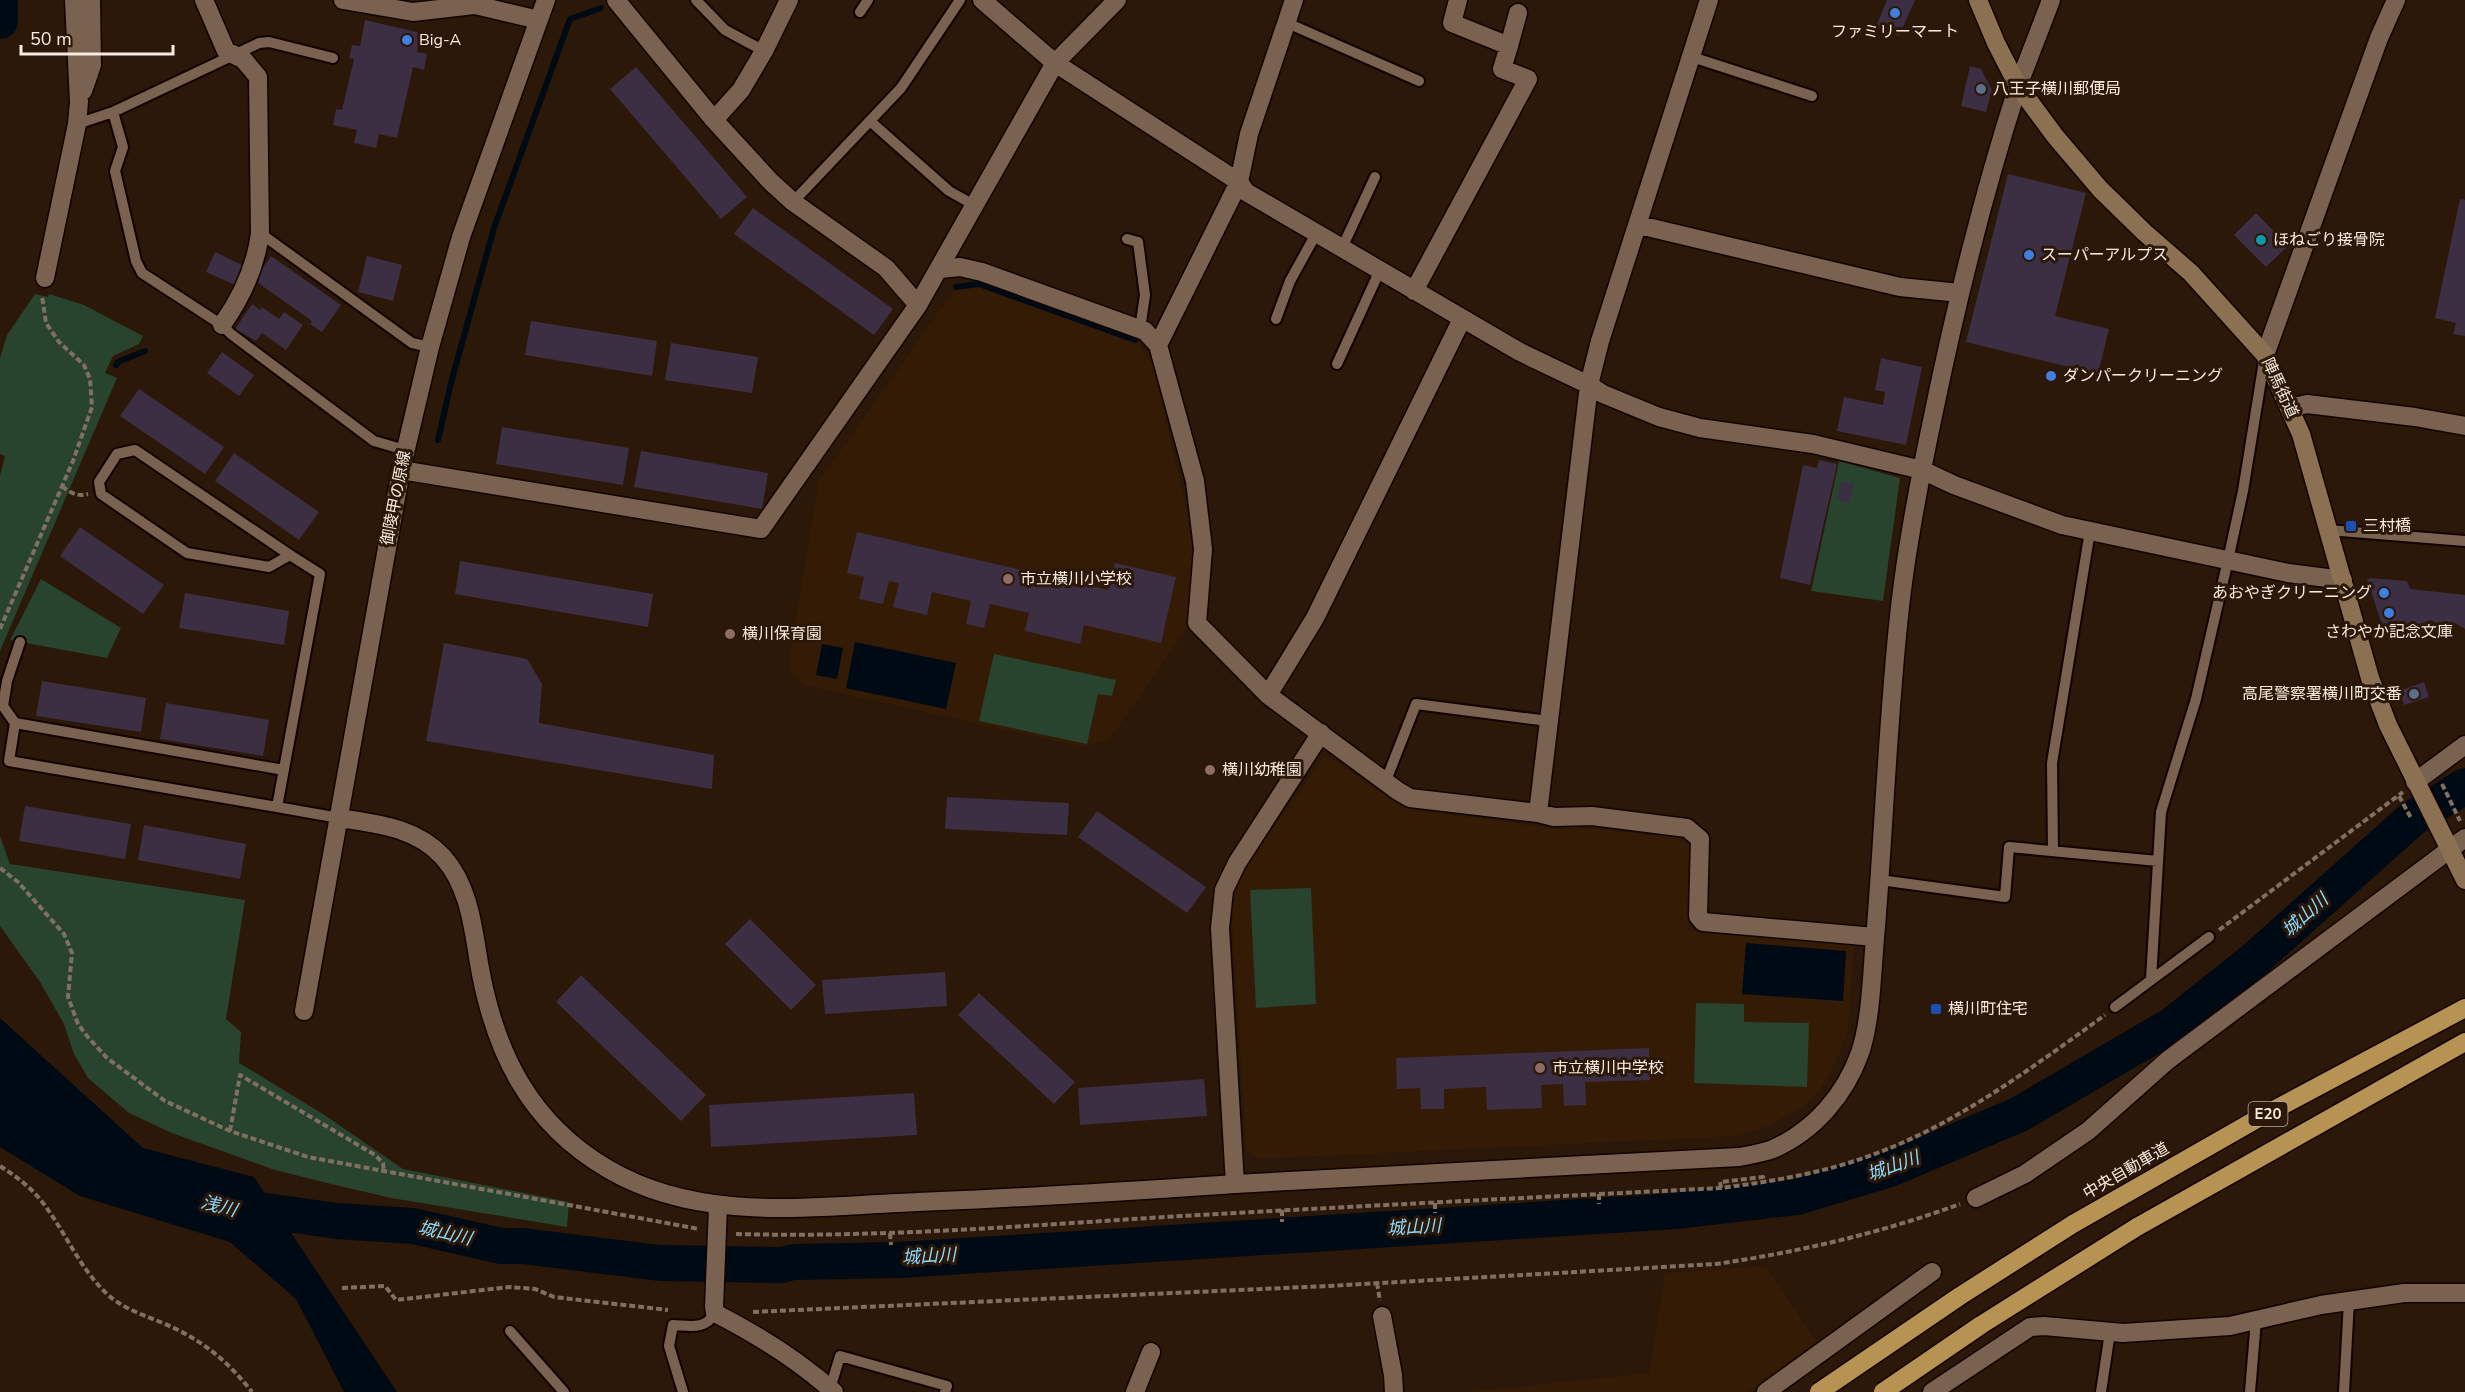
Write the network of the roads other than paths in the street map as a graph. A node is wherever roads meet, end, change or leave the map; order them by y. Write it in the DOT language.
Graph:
graph roads {
  1 [pos="74,0"];
  2 [pos="91,0"];
  3 [pos="204,0"];
  4 [pos="343,0"];
  5 [pos="454,0"];
  6 [pos="546,0"];
  7 [pos="616,0"];
  8 [pos="696,0"];
  9 [pos="789,0"];
  10 [pos="868,0"];
  11 [pos="960,0"];
  12 [pos="1117,0"];
  13 [pos="1294,0"];
  14 [pos="1458,0"];
  15 [pos="1709,0"];
  16 [pos="1978,0"];
  17 [pos="2051,0"];
  18 [pos="2396,0"];
  19 [pos="473,2"];
  20 [pos="993,3"];
  21 [pos="860,12"];
  22 [pos="1518,13"];
  23 [pos="539,20"];
  24 [pos="1285,22"];
  25 [pos="1509,46"];
  26 [pos="764,51"];
  27 [pos="235,55"];
  28 [pos="1692,57"];
  29 [pos="333,58"];
  30 [pos="1055,63"];
  31 [pos="1419,81"];
  32 [pos="2018,86"];
  33 [pos="1812,96"];
  34 [pos="80,102"];
  35 [pos="113,112"];
  36 [pos="714,120"];
  37 [pos="870,121"];
  38 [pos="77,124"];
  39 [pos="1375,177"];
  40 [pos="1239,182"];
  41 [pos="793,202"];
  42 [pos="975,205"];
  43 [pos="1639,225"];
  44 [pos="260,234"];
  45 [pos="1316,234"];
  46 [pos="1127,239"];
  47 [pos="1342,248"];
  48 [pos="940,269"];
  49 [pos="1380,270"];
  50 [pos="45,278"];
  51 [pos="1414,291"];
  52 [pos="1960,293"];
  53 [pos="918,305"];
  54 [pos="1275,318"];
  55 [pos="1462,319"];
  56 [pos="222,325"];
  57 [pos="1140,329"];
  58 [pos="1158,345"];
  59 [pos="430,347"];
  60 [pos="2265,355"];
  61 [pos="1337,364"];
  62 [pos="1589,385"];
  63 [pos="2290,408"];
  64 [pos="2465,426"];
  65 [pos="405,450"];
  66 [pos="400,470"];
  67 [pos="1922,470"];
  68 [pos="2328,530"];
  69 [pos="2090,531"];
  70 [pos="2465,541"];
  71 [pos="290,555"];
  72 [pos="2228,560"];
  73 [pos="2343,580"];
  74 [pos="20,642"];
  75 [pos="1268,694"];
  76 [pos="1548,721"];
  77 [pos="15,723"];
  78 [pos="1321,733"];
  79 [pos="2465,745"];
  80 [pos="284,770"];
  81 [pos="1385,783"];
  82 [pos="2417,785"];
  83 [pos="277,807"];
  84 [pos="1538,813"];
  85 [pos="339,818"];
  86 [pos="2465,838"];
  87 [pos="2449,848"];
  88 [pos="2053,851"];
  89 [pos="2158,861"];
  90 [pos="1880,880"];
  91 [pos="2465,880"];
  92 [pos="1875,937"];
  93 [pos="2209,938"];
  94 [pos="2151,980"];
  95 [pos="2115,1007"];
  96 [pos="2465,1008"];
  97 [pos="304,1011"];
  98 [pos="2465,1042"];
  99 [pos="1235,1185"];
  100 [pos="1976,1198"];
  101 [pos="718,1206"];
  102 [pos="1932,1272"];
  103 [pos="2465,1293"];
  104 [pos="2349,1301"];
  105 [pos="715,1310"];
  106 [pos="1383,1316"];
  107 [pos="2256,1320"];
  108 [pos="510,1331"];
  109 [pos="2110,1332"];
  110 [pos="1150,1352"];
  111 [pos="832,1390"];
  112 [pos="564,1392"];
  113 [pos="683,1392"];
  114 [pos="945,1392"];
  115 [pos="1135,1392"];
  116 [pos="1394,1392"];
  117 [pos="1766,1392"];
  118 [pos="1819,1392"];
  119 [pos="1883,1392"];
  120 [pos="1932,1392"];
  121 [pos="2101,1392"];
  122 [pos="2250,1392"];
  123 [pos="2344,1392"];
  1 -- 34 [label="street"];
  2 -- 34 [label="street"];
  3 -- 27 [label="street"];
  4 -- 19 [label="street"];
  5 -- 19 [label="street"];
  6 -- 23 [label="street, 御陵甲の原線"];
  7 -- 36 [label="street"];
  8 -- 26 [label="lane"];
  9 -- 26 [label="street"];
  10 -- 21 [label="lane"];
  11 -- 37 [label="lane"];
  12 -- 30 [label="street"];
  13 -- 24 [label="street"];
  14 -- 25 [label="street"];
  15 -- 28 [label="street"];
  16 -- 32 [label="main road, 陣馬街道"];
  17 -- 32 [label="street"];
  18 -- 60 [label="street"];
  19 -- 23 [label="street"];
  20 -- 30 [label="street"];
  22 -- 25 [label="street"];
  23 -- 59 [label="street, 御陵甲の原線"];
  24 -- 31 [label="lane"];
  24 -- 40 [label="street"];
  25 -- 51 [label="street"];
  26 -- 36 [label="street"];
  27 -- 29 [label="lane"];
  27 -- 35 [label="lane"];
  27 -- 44 [label="street"];
  28 -- 33 [label="lane"];
  28 -- 43 [label="street"];
  30 -- 40 [label="street"];
  30 -- 42 [label="street"];
  32 -- 52 [label="street"];
  32 -- 60 [label="main road, 陣馬街道"];
  34 -- 38 [label="street"];
  35 -- 38 [label="lane"];
  35 -- 56 [label="lane"];
  36 -- 41 [label="street"];
  37 -- 41 [label="lane"];
  37 -- 42 [label="lane"];
  38 -- 50 [label="street"];
  39 -- 47 [label="lane"];
  40 -- 45 [label="street"];
  40 -- 58 [label="street"];
  41 -- 53 [label="street"];
  42 -- 48 [label="street"];
  43 -- 52 [label="street"];
  43 -- 62 [label="street"];
  44 -- 56 [label="street"];
  44 -- 59 [label="lane"];
  45 -- 47 [label="street"];
  45 -- 54 [label="lane"];
  46 -- 57 [label="lane"];
  47 -- 49 [label="street"];
  48 -- 53 [label="street"];
  48 -- 57 [label="street"];
  49 -- 51 [label="street"];
  49 -- 61 [label="lane"];
  51 -- 55 [label="street"];
  52 -- 67 [label="street"];
  53 -- 66 [label="street"];
  55 -- 62 [label="street"];
  55 -- 75 [label="street"];
  56 -- 65 [label="lane"];
  57 -- 58 [label="street"];
  58 -- 75 [label="street"];
  59 -- 65 [label="street, 御陵甲の原線"];
  60 -- 63 [label="main road, 陣馬街道"];
  60 -- 72 [label="lane"];
  62 -- 67 [label="street"];
  62 -- 76 [label="street"];
  63 -- 64 [label="street"];
  63 -- 68 [label="main road, 陣馬街道"];
  65 -- 66 [label="street, 御陵甲の原線"];
  66 -- 85 [label="street, 御陵甲の原線"];
  67 -- 69 [label="street"];
  67 -- 90 [label="street"];
  68 -- 70 [label="lane"];
  68 -- 73 [label="main road, 陣馬街道"];
  69 -- 72 [label="street"];
  69 -- 88 [label="lane"];
  71 -- 71 [label="lane"];
  71 -- 80 [label="lane"];
  72 -- 73 [label="street"];
  72 -- 89 [label="lane"];
  73 -- 82 [label="main road, 陣馬街道"];
  74 -- 77 [label="lane"];
  75 -- 78 [label="street"];
  76 -- 81 [label="lane"];
  76 -- 84 [label="street"];
  77 -- 80 [label="lane"];
  77 -- 83 [label="lane"];
  78 -- 81 [label="street"];
  78 -- 99 [label="street"];
  79 -- 82 [label="street"];
  80 -- 83 [label="lane"];
  81 -- 84 [label="street"];
  82 -- 87 [label="main road, 陣馬街道"];
  83 -- 85 [label="lane"];
  84 -- 92 [label="street"];
  85 -- 97 [label="street, 御陵甲の原線"];
  85 -- 101 [label="street"];
  86 -- 87 [label="street"];
  87 -- 91 [label="main road"];
  87 -- 100 [label="street"];
  88 -- 89 [label="lane"];
  88 -- 90 [label="lane"];
  89 -- 94 [label="lane"];
  90 -- 92 [label="street"];
  92 -- 99 [label="street"];
  93 -- 94 [label="lane"];
  94 -- 95 [label="lane"];
  96 -- 118 [label="highway, 中央自動車道 / E20, bridge"];
  98 -- 119 [label="highway, E20, bridge"];
  99 -- 101 [label="street"];
  101 -- 105 [label="street"];
  102 -- 117 [label="street"];
  103 -- 104 [label="street"];
  104 -- 107 [label="street"];
  104 -- 123 [label="lane"];
  105 -- 111 [label="street"];
  105 -- 113 [label="lane"];
  106 -- 116 [label="street"];
  107 -- 109 [label="street"];
  107 -- 122 [label="lane"];
  108 -- 112 [label="lane"];
  109 -- 120 [label="street"];
  109 -- 121 [label="lane"];
  110 -- 115 [label="street"];
  111 -- 114 [label="lane"];
}
